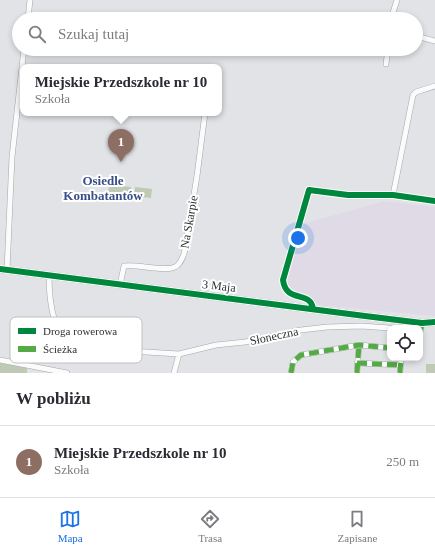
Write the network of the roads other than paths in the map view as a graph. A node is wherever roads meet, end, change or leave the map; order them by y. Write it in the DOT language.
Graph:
graph roads {
  1 [pos="30,0"];
  2 [pos="397,0"];
  3 [pos="29,12"];
  4 [pos="393,12"];
  5 [pos="423,38"];
  6 [pos="435,41"];
  7 [pos="387,56"];
  8 [pos="386,64"];
  9 [pos="20,85"];
  10 [pos="435,86"];
  11 [pos="205,116"];
  12 [pos="392,194"];
  13 [pos="435,202"];
  14 [pos="4,270"];
  15 [pos="49,275"];
  16 [pos="120,285"];
  17 [pos="313,309"];
  18 [pos="54,317"];
  19 [pos="435,322"];
  20 [pos="420,325"];
  21 [pos="387,328"];
  22 [pos="359,346"];
  23 [pos="387,348"];
  24 [pos="142,352"];
  25 [pos="179,354"];
  26 [pos="0,360"];
  27 [pos="401,361"];
  28 [pos="10,362"];
  29 [pos="15,363"];
  30 [pos="357,363"];
  31 [pos="400,365"];
  32 [pos="66,373"];
  33 [pos="174,373"];
  34 [pos="291,373"];
  35 [pos="357,373"];
  36 [pos="400,373"];
  1 -- 3 [label="street"];
  2 -- 4 [label="street"];
  5 -- 6 [label="street"];
  7 -- 8 [label="street"];
  9 -- 14 [label="street"];
  10 -- 12 [label="street"];
  11 -- 16 [label="street, Na Skarpie"];
  12 -- 13 [label="street"];
  12 -- 17 [label="street"];
  14 -- 15 [label="street, 3 Maja"];
  15 -- 16 [label="street, 3 Maja"];
  15 -- 18 [label="street, Słoneczna"];
  16 -- 17 [label="street, 3 Maja"];
  17 -- 20 [label="street, 3 Maja"];
  19 -- 20 [label="street, 3 Maja"];
  21 -- 25 [label="street, Słoneczna"];
  22 -- 23 [label="street"];
  22 -- 30 [label="street"];
  22 -- 34 [label="street"];
  24 -- 25 [label="street, Słoneczna"];
  25 -- 33 [label="street"];
  26 -- 28 [label="street"];
  27 -- 31 [label="street"];
  29 -- 32 [label="street"];
  30 -- 31 [label="street"];
  30 -- 35 [label="street"];
  31 -- 36 [label="street"];
}
